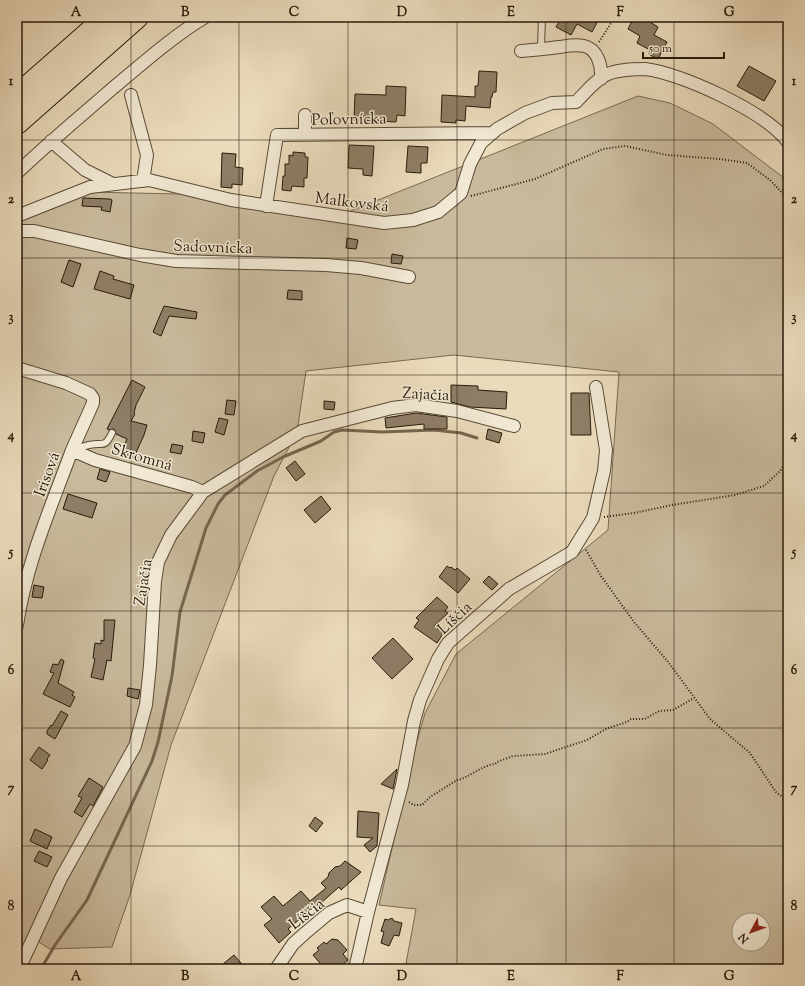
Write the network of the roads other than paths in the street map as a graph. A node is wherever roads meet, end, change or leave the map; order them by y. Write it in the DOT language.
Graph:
graph roads {
  1 [pos="107,17"];
  2 [pos="137,17"];
  3 [pos="205,17"];
  4 [pos="542,17"];
  5 [pos="542,49"];
  6 [pos="521,51"];
  7 [pos="601,79"];
  8 [pos="130,95"];
  9 [pos="17,96"];
  10 [pos="305,115"];
  11 [pos="17,123"];
  12 [pos="493,133"];
  13 [pos="305,134"];
  14 [pos="51,141"];
  15 [pos="788,142"];
  16 [pos="17,172"];
  17 [pos="143,181"];
  18 [pos="113,184"];
  19 [pos="266,206"];
  20 [pos="17,216"];
  21 [pos="17,231"];
  22 [pos="409,277"];
  23 [pos="17,368"];
  24 [pos="596,387"];
  25 [pos="514,426"];
  26 [pos="112,433"];
  27 [pos="72,450"];
  28 [pos="203,492"];
  29 [pos="17,624"];
  30 [pos="368,912"];
  31 [pos="19,969"];
  32 [pos="276,969"];
  33 [pos="355,969"];
  1 -- 9 [label="highway"];
  2 -- 11 [label="highway"];
  3 -- 14 [label="street"];
  4 -- 5 [label="lane"];
  5 -- 6 [label="street"];
  5 -- 7 [label="street"];
  7 -- 12 [label="street, Malkovská"];
  7 -- 15 [label="street, Malkovská"];
  8 -- 17 [label="street"];
  10 -- 13 [label="street"];
  12 -- 13 [label="street, Poľovnícka"];
  12 -- 19 [label="street, Malkovská"];
  13 -- 19 [label="street, Poľovnícka"];
  14 -- 16 [label="street"];
  14 -- 18 [label="street"];
  17 -- 18 [label="street, Malkovská"];
  17 -- 19 [label="street, Malkovská"];
  18 -- 20 [label="street, Malkovská"];
  21 -- 22 [label="street, Sadovnícka"];
  23 -- 27 [label="street"];
  24 -- 30 [label="street, Líščia"];
  25 -- 28 [label="street, Zajačia"];
  26 -- 27 [label="lane, Skromná"];
  27 -- 28 [label="street, Skromná"];
  27 -- 29 [label="street, Irisová"];
  28 -- 31 [label="street, Zajačia"];
  30 -- 32 [label="street, Líščia"];
  30 -- 33 [label="street, Líščia"];
}
